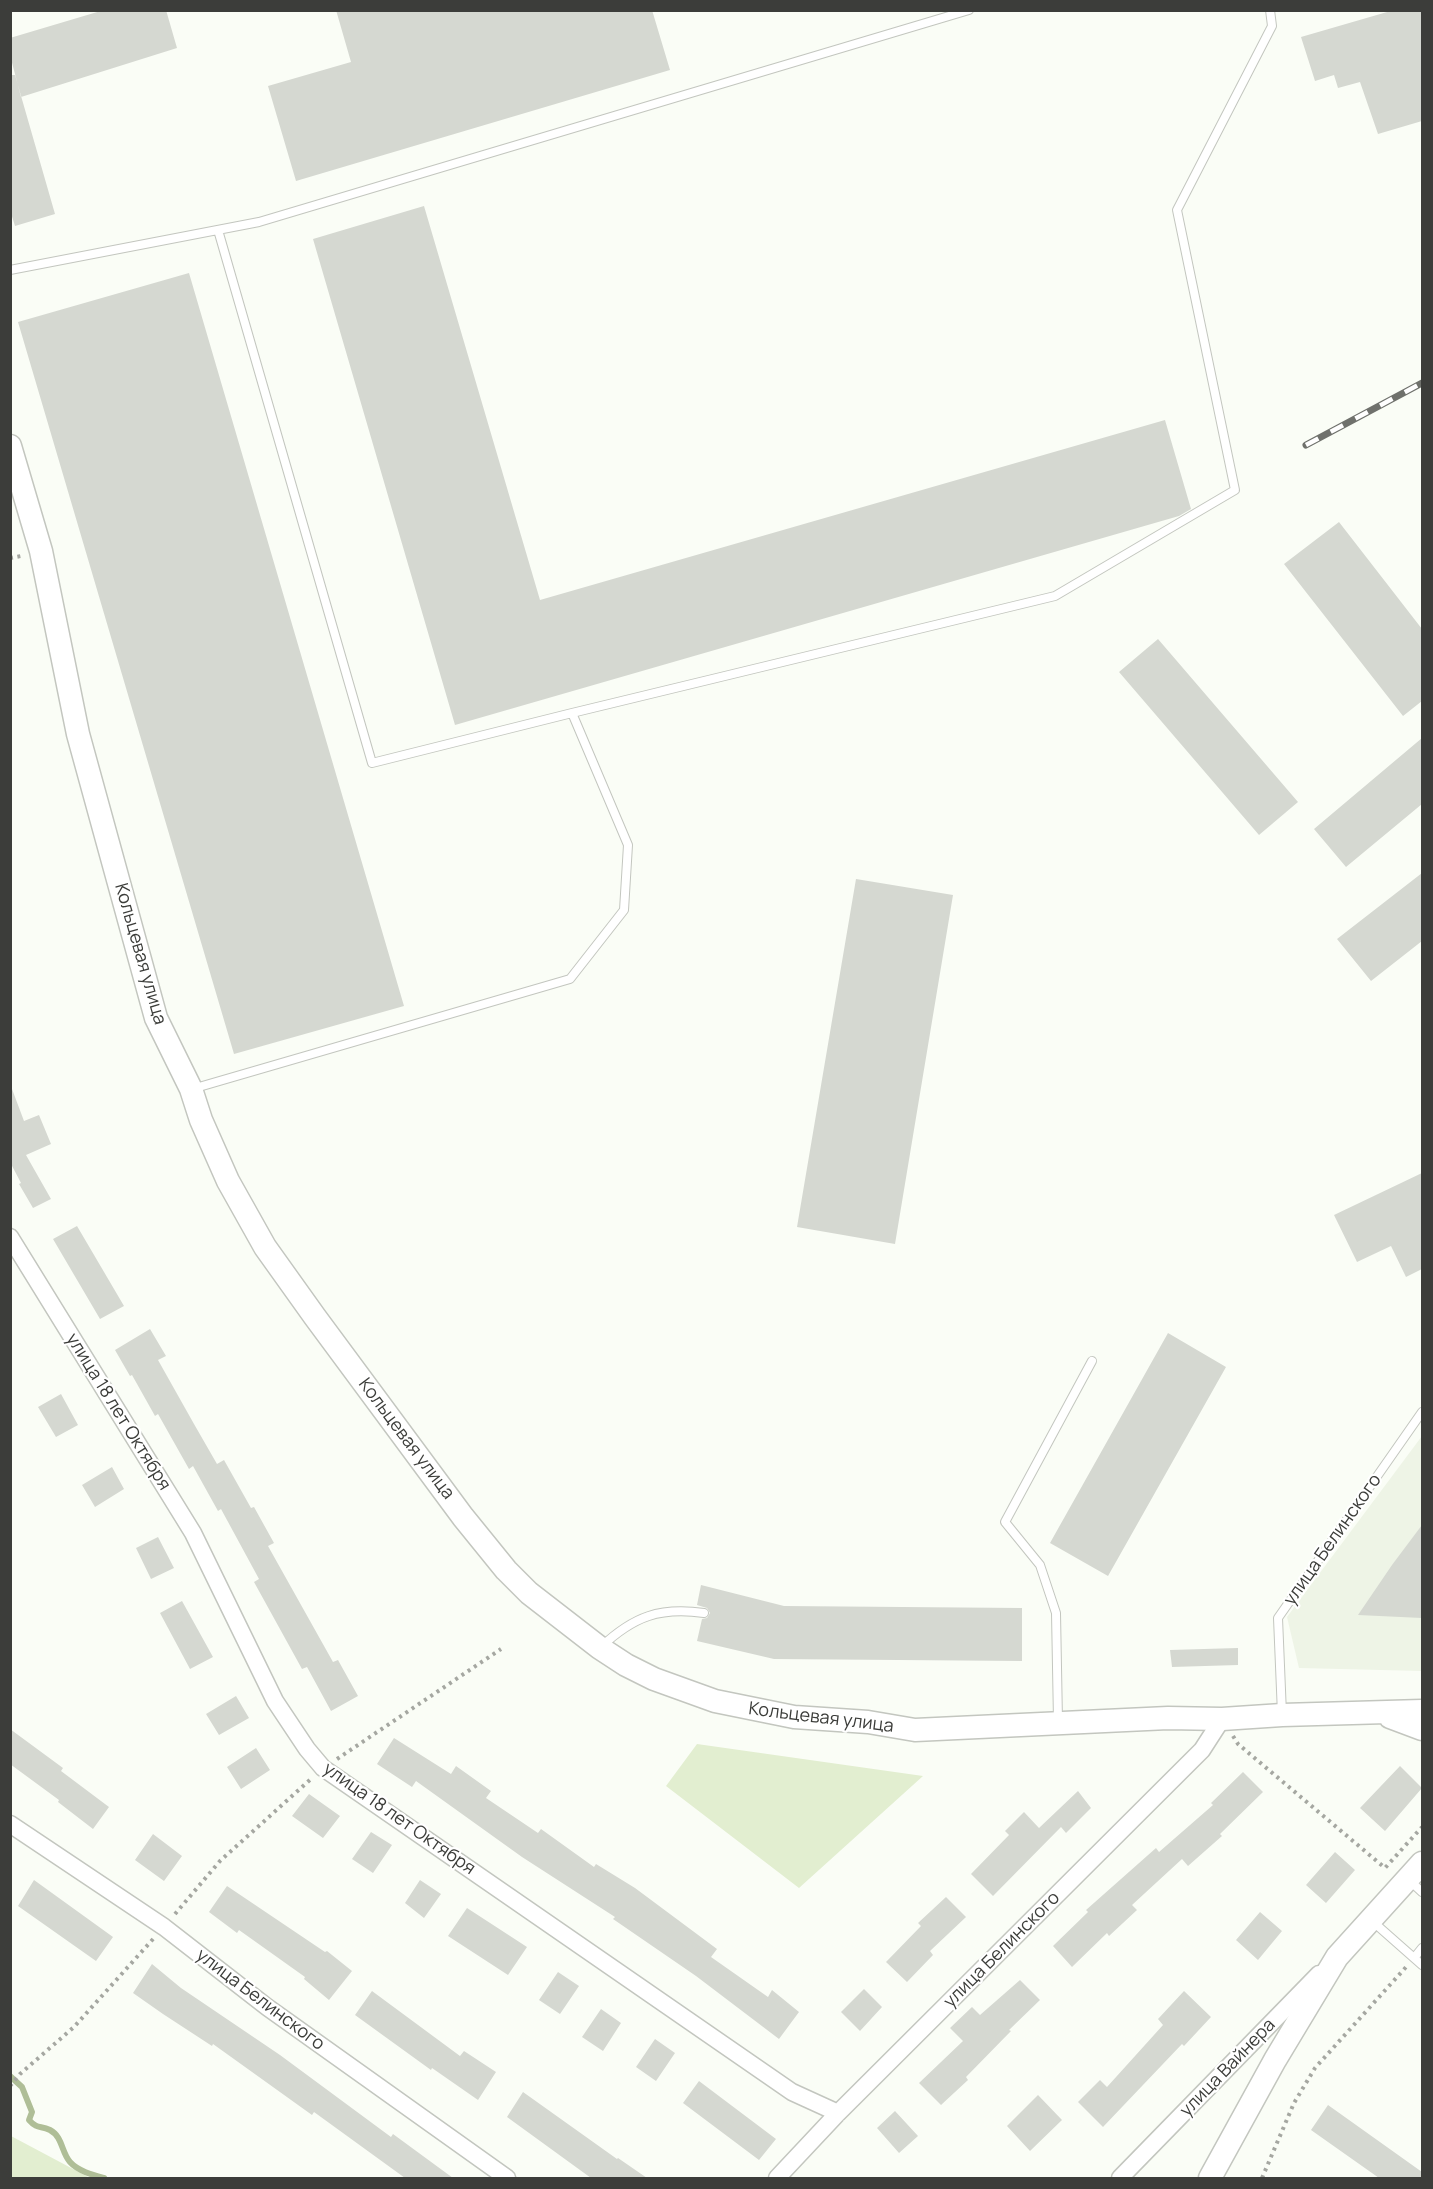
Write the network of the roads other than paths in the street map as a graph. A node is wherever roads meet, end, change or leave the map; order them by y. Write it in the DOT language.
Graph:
graph roads {
  1 [pos="969,10"];
  2 [pos="1270,10"];
  3 [pos="218,230"];
  4 [pos="10,270"];
  5 [pos="10,446"];
  6 [pos="572,713"];
  7 [pos="191,1089"];
  8 [pos="10,1237"];
  9 [pos="1092,1361"];
  10 [pos="1422,1412"];
  11 [pos="704,1612"];
  12 [pos="600,1648"];
  13 [pos="1422,1711"];
  14 [pos="1380,1713"];
  15 [pos="1282,1715"];
  16 [pos="1222,1719"];
  17 [pos="1058,1725"];
  18 [pos="1422,1729"];
  19 [pos="10,1824"];
  20 [pos="1418,1878"];
  21 [pos="1371,1919"];
  22 [pos="1422,1948"];
  23 [pos="1337,1957"];
  24 [pos="1414,1958"];
  25 [pos="1422,1965"];
  26 [pos="838,2113"];
  27 [pos="507,2178"];
  28 [pos="777,2178"];
  29 [pos="1120,2178"];
  30 [pos="1210,2178"];
  1 -- 3 [label="lane"];
  2 -- 6 [label="lane"];
  3 -- 4 [label="lane"];
  3 -- 6 [label="lane"];
  5 -- 7 [label="street, Кольцевая улица"];
  6 -- 7 [label="lane"];
  7 -- 12 [label="street, Кольцевая улица"];
  8 -- 26 [label="street, улица 18 лет Октября"];
  9 -- 17 [label="lane"];
  10 -- 15 [label="lane, улица Белинского"];
  11 -- 12 [label="lane"];
  12 -- 17 [label="street, Кольцевая улица"];
  13 -- 14 [label="street, Кольцевая улица"];
  14 -- 15 [label="street, Кольцевая улица"];
  14 -- 18 [label="street, Кольцевая улица"];
  15 -- 16 [label="street, Кольцевая улица"];
  16 -- 17 [label="street, Кольцевая улица"];
  16 -- 26 [label="street, улица Белинского"];
  19 -- 27 [label="street, улица Белинского"];
  20 -- 21 [label="street, улица Вайнера"];
  21 -- 23 [label="street, улица Вайнера"];
  21 -- 24 [label="lane"];
  22 -- 24 [label="lane"];
  23 -- 29 [label="street, улица Вайнера"];
  23 -- 30 [label="street, улица Вайнера"];
  24 -- 25 [label="lane"];
  26 -- 28 [label="street, улица Белинского"];
}
